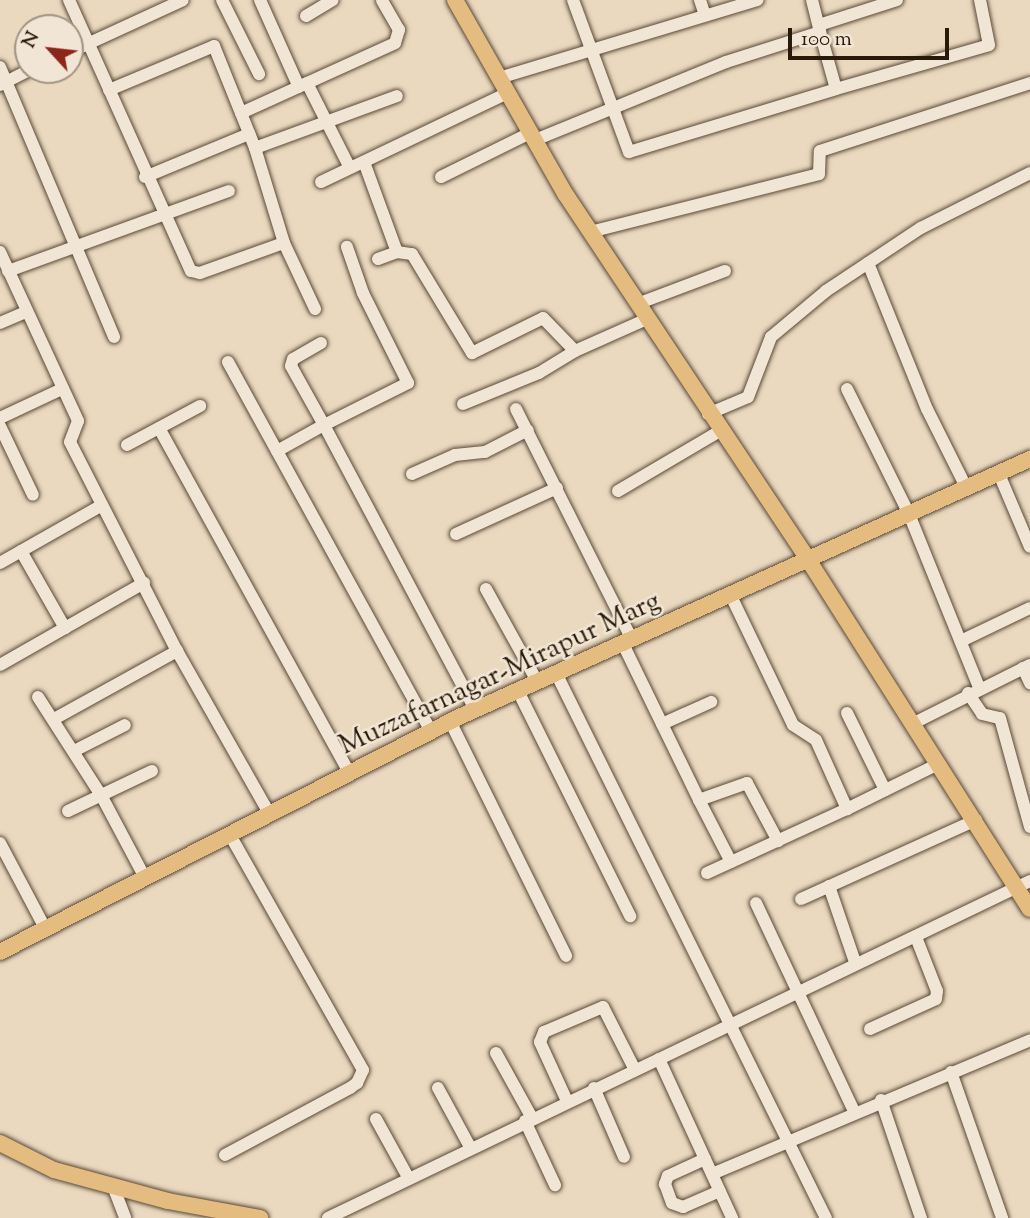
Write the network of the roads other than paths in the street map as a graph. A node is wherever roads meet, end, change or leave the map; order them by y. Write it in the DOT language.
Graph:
graph roads {
  1 [pos="69,0"];
  2 [pos="183,0"];
  3 [pos="222,0"];
  4 [pos="260,0"];
  5 [pos="333,0"];
  6 [pos="383,0"];
  7 [pos="573,0"];
  8 [pos="700,0"];
  9 [pos="812,0"];
  10 [pos="897,0"];
  11 [pos="980,0"];
  12 [pos="458,1"];
  13 [pos="753,1"];
  14 [pos="705,15"];
  15 [pos="306,16"];
  16 [pos="820,28"];
  17 [pos="91,43"];
  18 [pos="84,46"];
  19 [pos="593,53"];
  20 [pos="0,66"];
  21 [pos="259,74"];
  22 [pos="499,78"];
  23 [pos="3,83"];
  24 [pos="1030,83"];
  25 [pos="303,85"];
  26 [pos="836,89"];
  27 [pos="109,90"];
  28 [pos="508,93"];
  29 [pos="397,96"];
  30 [pos="615,107"];
  31 [pos="241,113"];
  32 [pos="327,121"];
  33 [pos="249,134"];
  34 [pos="533,136"];
  35 [pos="255,148"];
  36 [pos="364,162"];
  37 [pos="350,168"];
  38 [pos="1030,173"];
  39 [pos="145,177"];
  40 [pos="441,177"];
  41 [pos="321,182"];
  42 [pos="229,191"];
  43 [pos="164,215"];
  44 [pos="590,232"];
  45 [pos="284,243"];
  46 [pos="76,244"];
  47 [pos="347,247"];
  48 [pos="0,252"];
  49 [pos="397,252"];
  50 [pos="378,259"];
  51 [pos="868,262"];
  52 [pos="8,271"];
  53 [pos="725,271"];
  54 [pos="637,304"];
  55 [pos="315,309"];
  56 [pos="26,312"];
  57 [pos="647,319"];
  58 [pos="0,323"];
  59 [pos="114,337"];
  60 [pos="321,343"];
  61 [pos="575,351"];
  62 [pos="228,362"];
  63 [pos="62,389"];
  64 [pos="847,389"];
  65 [pos="463,404"];
  66 [pos="200,406"];
  67 [pos="516,409"];
  68 [pos="708,414"];
  69 [pos="0,418"];
  70 [pos="324,425"];
  71 [pos="0,426"];
  72 [pos="159,428"];
  73 [pos="528,430"];
  74 [pos="720,431"];
  75 [pos="127,445"];
  76 [pos="277,451"];
  77 [pos="1030,459"];
  78 [pos="412,474"];
  79 [pos="999,474"];
  80 [pos="557,488"];
  81 [pos="967,489"];
  82 [pos="618,491"];
  83 [pos="33,495"];
  84 [pos="102,505"];
  85 [pos="909,514"];
  86 [pos="456,534"];
  87 [pos="1030,547"];
  88 [pos="21,551"];
  89 [pos="809,561"];
  90 [pos="0,563"];
  91 [pos="144,583"];
  92 [pos="486,589"];
  93 [pos="731,596"];
  94 [pos="1030,608"];
  95 [pos="65,628"];
  96 [pos="961,641"];
  97 [pos="627,642"];
  98 [pos="177,651"];
  99 [pos="0,665"];
  100 [pos="1026,666"];
  101 [pos="556,674"];
  102 [pos="537,681"];
  103 [pos="1030,683"];
  104 [pos="517,689"];
  105 [pos="974,690"];
  106 [pos="38,697"];
  107 [pos="711,702"];
  108 [pos="475,709"];
  109 [pos="847,713"];
  110 [pos="54,719"];
  111 [pos="450,721"];
  112 [pos="662,724"];
  113 [pos="912,724"];
  114 [pos="125,725"];
  115 [pos="431,731"];
  116 [pos="74,751"];
  117 [pos="938,764"];
  118 [pos="152,771"];
  119 [pos="349,772"];
  120 [pos="885,790"];
  121 [pos="102,795"];
  122 [pos="699,800"];
  123 [pos="847,810"];
  124 [pos="68,811"];
  125 [pos="269,813"];
  126 [pos="976,820"];
  127 [pos="1030,827"];
  128 [pos="229,833"];
  129 [pos="778,841"];
  130 [pos="0,844"];
  131 [pos="731,862"];
  132 [pos="707,873"];
  133 [pos="144,877"];
  134 [pos="1023,884"];
  135 [pos="829,886"];
  136 [pos="801,899"];
  137 [pos="756,903"];
  138 [pos="1030,909"];
  139 [pos="630,916"];
  140 [pos="45,928"];
  141 [pos="916,937"];
  142 [pos="0,952"];
  143 [pos="566,956"];
  144 [pos="855,962"];
  145 [pos="799,990"];
  146 [pos="730,1026"];
  147 [pos="870,1029"];
  148 [pos="1030,1040"];
  149 [pos="496,1053"];
  150 [pos="659,1059"];
  151 [pos="635,1070"];
  152 [pos="951,1072"];
  153 [pos="438,1088"];
  154 [pos="594,1088"];
  155 [pos="881,1100"];
  156 [pos="567,1101"];
  157 [pos="854,1111"];
  158 [pos="376,1119"];
  159 [pos="528,1119"];
  160 [pos="787,1139"];
  161 [pos="0,1143"];
  162 [pos="470,1147"];
  163 [pos="225,1155"];
  164 [pos="624,1157"];
  165 [pos="705,1159"];
  166 [pos="712,1174"];
  167 [pos="408,1177"];
  168 [pos="555,1185"];
  169 [pos="113,1186"];
  170 [pos="720,1191"];
  171 [pos="215,1214"];
  172 [pos="125,1218"];
  173 [pos="260,1218"];
  174 [pos="328,1218"];
  175 [pos="732,1218"];
  176 [pos="826,1218"];
  177 [pos="921,1218"];
  178 [pos="1001,1218"];
  1 -- 17 [label="street"];
  2 -- 17 [label="street"];
  3 -- 21 [label="street"];
  4 -- 25 [label="street"];
  5 -- 15 [label="street"];
  6 -- 25 [label="street"];
  7 -- 19 [label="street"];
  8 -- 14 [label="street"];
  9 -- 16 [label="street"];
  10 -- 16 [label="street"];
  11 -- 26 [label="street"];
  12 -- 22 [label="main road"];
  13 -- 14 [label="street"];
  14 -- 19 [label="street"];
  16 -- 26 [label="street"];
  16 -- 30 [label="street"];
  17 -- 18 [label="street"];
  17 -- 27 [label="street"];
  19 -- 22 [label="street"];
  19 -- 30 [label="street"];
  20 -- 23 [label="street"];
  22 -- 28 [label="main road"];
  23 -- 46 [label="street"];
  24 -- 44 [label="street"];
  25 -- 31 [label="street"];
  25 -- 32 [label="street"];
  26 -- 30 [label="street"];
  27 -- 31 [label="street"];
  27 -- 39 [label="street"];
  28 -- 34 [label="main road"];
  28 -- 36 [label="street"];
  29 -- 32 [label="street"];
  30 -- 34 [label="street"];
  31 -- 33 [label="street"];
  32 -- 35 [label="street"];
  32 -- 37 [label="street"];
  33 -- 35 [label="street"];
  33 -- 39 [label="street"];
  34 -- 40 [label="street"];
  34 -- 44 [label="main road"];
  35 -- 45 [label="street"];
  36 -- 37 [label="street"];
  36 -- 49 [label="street"];
  37 -- 41 [label="street"];
  38 -- 51 [label="street"];
  39 -- 43 [label="street"];
  42 -- 43 [label="street"];
  43 -- 45 [label="street"];
  43 -- 46 [label="street"];
  44 -- 54 [label="main road"];
  45 -- 55 [label="street"];
  46 -- 52 [label="street"];
  46 -- 59 [label="street"];
  47 -- 70 [label="street"];
  48 -- 52 [label="street"];
  49 -- 50 [label="street"];
  49 -- 61 [label="street"];
  51 -- 68 [label="street"];
  51 -- 81 [label="street"];
  52 -- 56 [label="street"];
  53 -- 54 [label="street"];
  54 -- 57 [label="main road"];
  56 -- 58 [label="street"];
  56 -- 63 [label="street"];
  57 -- 61 [label="street"];
  57 -- 68 [label="main road"];
  60 -- 70 [label="street"];
  61 -- 65 [label="street"];
  62 -- 76 [label="street"];
  63 -- 69 [label="street"];
  63 -- 84 [label="street"];
  64 -- 85 [label="street"];
  66 -- 72 [label="street"];
  67 -- 73 [label="street"];
  68 -- 74 [label="main road"];
  70 -- 76 [label="street"];
  70 -- 108 [label="street"];
  71 -- 83 [label="street"];
  72 -- 75 [label="street"];
  72 -- 119 [label="street"];
  73 -- 78 [label="street"];
  73 -- 80 [label="street"];
  74 -- 82 [label="street"];
  74 -- 89 [label="main road"];
  76 -- 115 [label="street"];
  77 -- 79 [label="main road, Muzzafarnagar-Mirapur Marg"];
  79 -- 81 [label="main road, Muzzafarnagar-Mirapur Marg"];
  79 -- 87 [label="street"];
  80 -- 86 [label="street"];
  80 -- 97 [label="street"];
  81 -- 85 [label="main road, Muzzafarnagar-Mirapur Marg"];
  84 -- 88 [label="street"];
  84 -- 91 [label="street"];
  85 -- 89 [label="main road, Muzzafarnagar-Mirapur Marg"];
  85 -- 96 [label="street"];
  88 -- 90 [label="street"];
  88 -- 95 [label="street"];
  89 -- 93 [label="main road, Muzzafarnagar-Mirapur Marg"];
  89 -- 113 [label="main road"];
  91 -- 95 [label="street"];
  91 -- 98 [label="street"];
  92 -- 102 [label="street"];
  93 -- 97 [label="main road, Muzzafarnagar-Mirapur Marg"];
  93 -- 123 [label="street"];
  94 -- 96 [label="street"];
  95 -- 99 [label="street"];
  96 -- 105 [label="street"];
  97 -- 101 [label="main road, Muzzafarnagar-Mirapur Marg"];
  97 -- 112 [label="street"];
  98 -- 110 [label="street"];
  98 -- 125 [label="street"];
  100 -- 103 [label="street"];
  100 -- 105 [label="street"];
  101 -- 102 [label="main road, Muzzafarnagar-Mirapur Marg"];
  101 -- 146 [label="street"];
  102 -- 104 [label="main road, Muzzafarnagar-Mirapur Marg"];
  104 -- 108 [label="main road, Muzzafarnagar-Mirapur Marg"];
  104 -- 139 [label="street"];
  105 -- 113 [label="street"];
  105 -- 127 [label="street"];
  106 -- 110 [label="street"];
  107 -- 112 [label="street"];
  108 -- 111 [label="main road, Muzzafarnagar-Mirapur Marg"];
  109 -- 120 [label="street"];
  110 -- 116 [label="street"];
  111 -- 115 [label="main road, Muzzafarnagar-Mirapur Marg"];
  111 -- 143 [label="street"];
  112 -- 122 [label="street"];
  113 -- 117 [label="main road"];
  114 -- 116 [label="street"];
  115 -- 119 [label="main road, Muzzafarnagar-Mirapur Marg"];
  116 -- 121 [label="street"];
  117 -- 120 [label="street"];
  117 -- 126 [label="main road"];
  118 -- 121 [label="street"];
  119 -- 125 [label="main road, Muzzafarnagar-Mirapur Marg"];
  120 -- 123 [label="street"];
  121 -- 124 [label="street"];
  121 -- 133 [label="street"];
  122 -- 129 [label="street"];
  122 -- 131 [label="street"];
  123 -- 129 [label="street"];
  125 -- 128 [label="main road, Muzzafarnagar-Mirapur Marg"];
  126 -- 134 [label="main road"];
  126 -- 135 [label="street"];
  128 -- 133 [label="main road, Muzzafarnagar-Mirapur Marg"];
  128 -- 163 [label="street"];
  129 -- 131 [label="street"];
  130 -- 140 [label="street"];
  131 -- 132 [label="street"];
  133 -- 140 [label="main road, Muzzafarnagar-Mirapur Marg"];
  134 -- 138 [label="main road"];
  134 -- 141 [label="street"];
  135 -- 136 [label="street"];
  135 -- 144 [label="street"];
  137 -- 145 [label="street"];
  140 -- 142 [label="main road, Muzzafarnagar-Mirapur Marg"];
  141 -- 144 [label="street"];
  141 -- 147 [label="street"];
  144 -- 145 [label="street"];
  145 -- 146 [label="street"];
  145 -- 157 [label="street"];
  146 -- 150 [label="street"];
  146 -- 160 [label="street"];
  148 -- 152 [label="street"];
  149 -- 159 [label="street"];
  150 -- 151 [label="street"];
  150 -- 165 [label="street"];
  151 -- 154 [label="street"];
  151 -- 156 [label="street"];
  152 -- 155 [label="street"];
  152 -- 178 [label="street"];
  153 -- 162 [label="street"];
  154 -- 156 [label="street"];
  154 -- 164 [label="street"];
  155 -- 157 [label="street"];
  155 -- 177 [label="street"];
  156 -- 159 [label="street"];
  157 -- 160 [label="street"];
  158 -- 167 [label="street"];
  159 -- 162 [label="street"];
  159 -- 168 [label="street"];
  160 -- 166 [label="street"];
  160 -- 176 [label="street"];
  161 -- 169 [label="main road"];
  162 -- 167 [label="street"];
  165 -- 166 [label="street"];
  165 -- 170 [label="street"];
  166 -- 170 [label="street"];
  167 -- 174 [label="street"];
  169 -- 171 [label="main road"];
  169 -- 172 [label="street"];
  170 -- 175 [label="street"];
  171 -- 173 [label="main road"];
}
